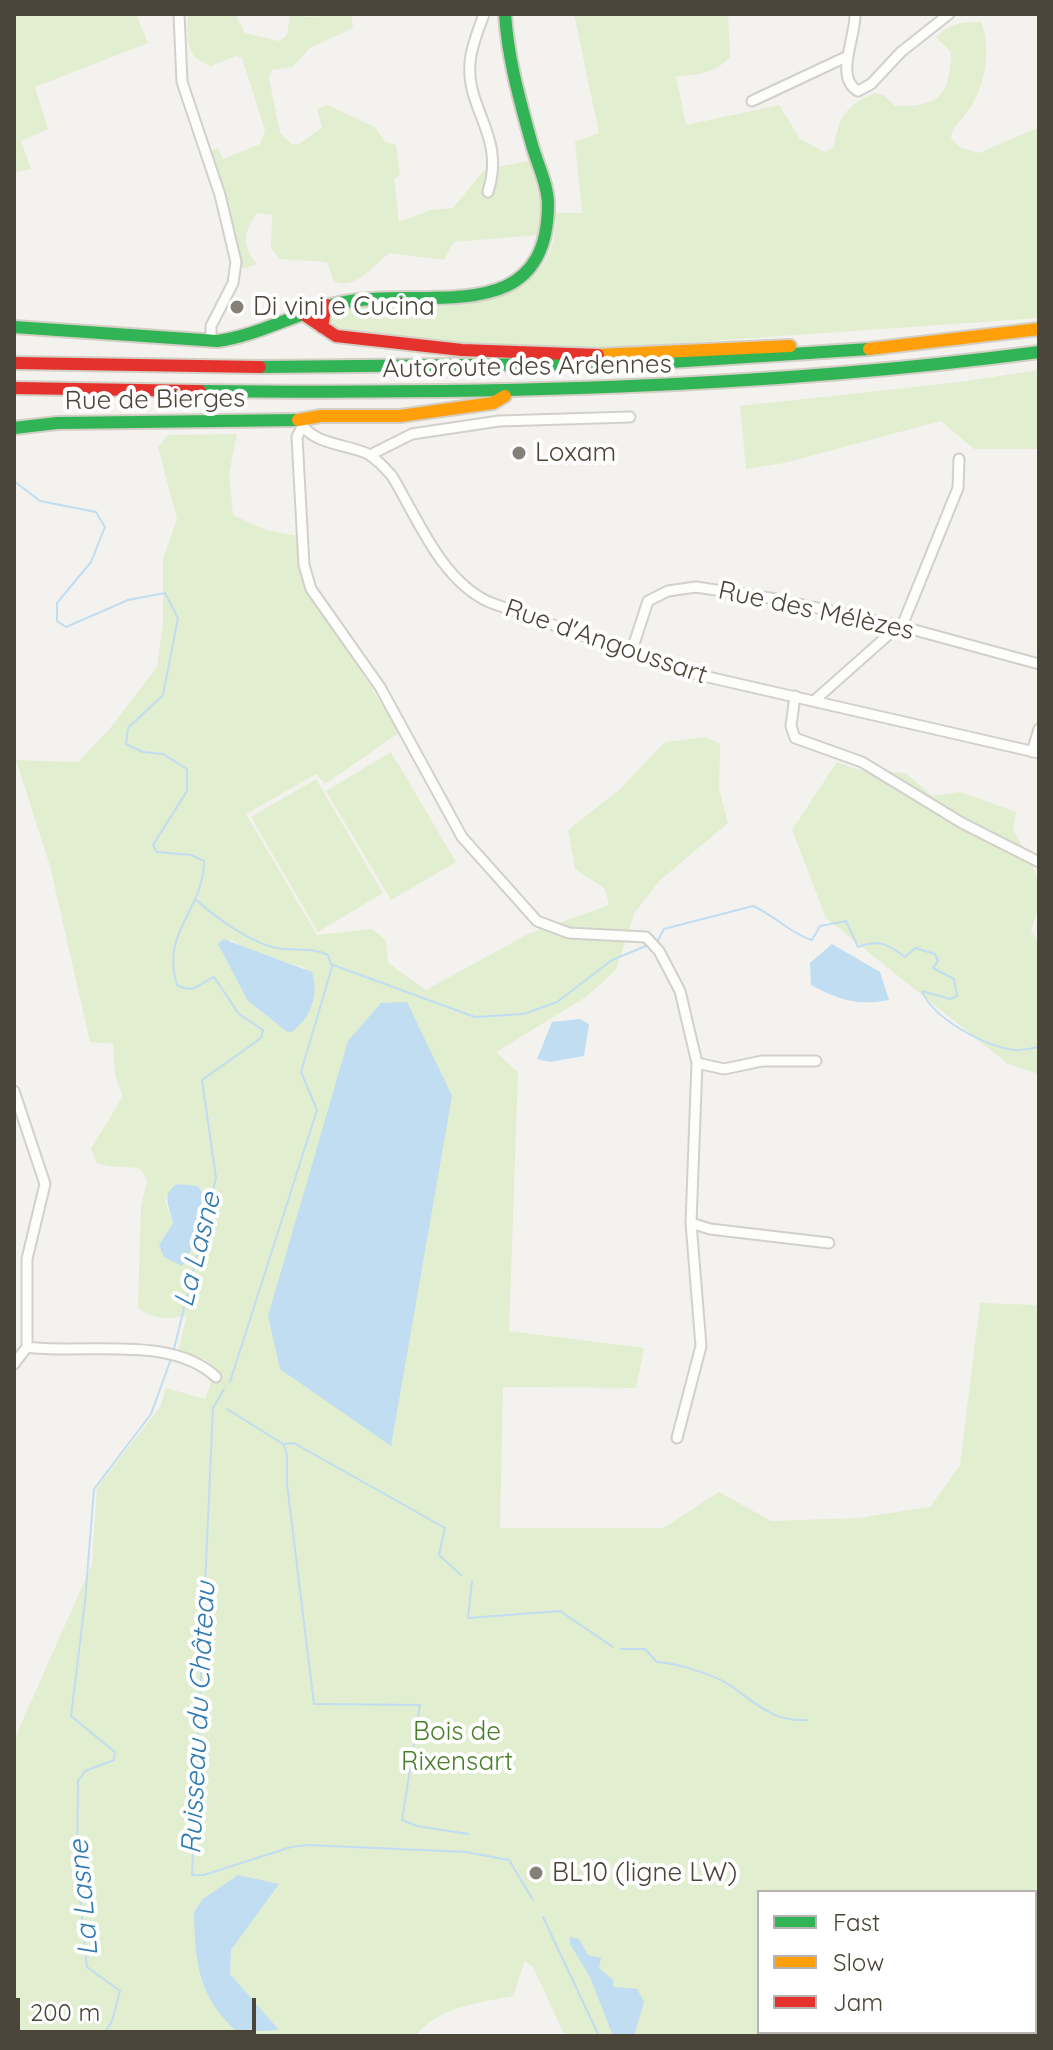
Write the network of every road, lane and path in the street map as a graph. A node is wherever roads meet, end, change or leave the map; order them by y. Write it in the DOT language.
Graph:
graph roads {
  1 [pos="179,14"];
  2 [pos="484,14"];
  3 [pos="505,14"];
  4 [pos="855,14"];
  5 [pos="949,14"];
  6 [pos="846,57"];
  7 [pos="752,101"];
  8 [pos="488,192"];
  9 [pos="326,305"];
  10 [pos="300,312"];
  11 [pos="14,327"];
  12 [pos="322,327"];
  13 [pos="1039,329"];
  14 [pos="211,341"];
  15 [pos="1039,352"];
  16 [pos="821,354"];
  17 [pos="14,363"];
  18 [pos="14,388"];
  19 [pos="513,392"];
  20 [pos="630,417"];
  21 [pos="300,423"];
  22 [pos="14,428"];
  23 [pos="370,455"];
  24 [pos="959,459"];
  25 [pos="900,626"];
  26 [pos="631,653"];
  27 [pos="1039,664"];
  28 [pos="795,696"];
  29 [pos="815,700"];
  30 [pos="1039,729"];
  31 [pos="1035,753"];
  32 [pos="1039,862"];
  33 [pos="816,1061"];
  34 [pos="697,1063"];
  35 [pos="14,1091"];
  36 [pos="691,1223"];
  37 [pos="829,1243"];
  38 [pos="27,1347"];
  39 [pos="14,1364"];
  40 [pos="216,1377"];
  41 [pos="677,1438"];
  1 -- 14 [label="street"];
  2 -- 8 [label="street"];
  3 -- 9 [label="main road"];
  4 -- 6 [label="street"];
  5 -- 6 [label="street"];
  6 -- 7 [label="street"];
  9 -- 10 [label="main road"];
  9 -- 12 [label="main road"];
  10 -- 12 [label="main road"];
  10 -- 14 [label="main road"];
  11 -- 14 [label="main road"];
  12 -- 16 [label="main road"];
  13 -- 16 [label="main road, Autoroute des Ardennes"];
  15 -- 19 [label="main road, Autoroute des Ardennes"];
  16 -- 17 [label="main road, Autoroute des Ardennes"];
  18 -- 19 [label="main road, Autoroute des Ardennes"];
  19 -- 21 [label="main road, Rue de Bierges"];
  20 -- 23 [label="street"];
  21 -- 22 [label="main road, Rue de Bierges"];
  21 -- 23 [label="street, Rue d'Angoussart"];
  21 -- 34 [label="street"];
  23 -- 26 [label="street, Rue d'Angoussart"];
  24 -- 25 [label="street"];
  25 -- 26 [label="street, Rue des Mélèzes"];
  25 -- 27 [label="street, Rue des Mélèzes"];
  25 -- 29 [label="street"];
  26 -- 28 [label="street, Rue d'Angoussart"];
  28 -- 29 [label="street, Rue d'Angoussart"];
  28 -- 32 [label="street"];
  29 -- 31 [label="street, Rue d'Angoussart"];
  30 -- 31 [label="street"];
  33 -- 34 [label="street"];
  34 -- 36 [label="street"];
  35 -- 38 [label="street"];
  36 -- 37 [label="street"];
  36 -- 41 [label="street"];
  38 -- 39 [label="street"];
  38 -- 40 [label="street"];
}
